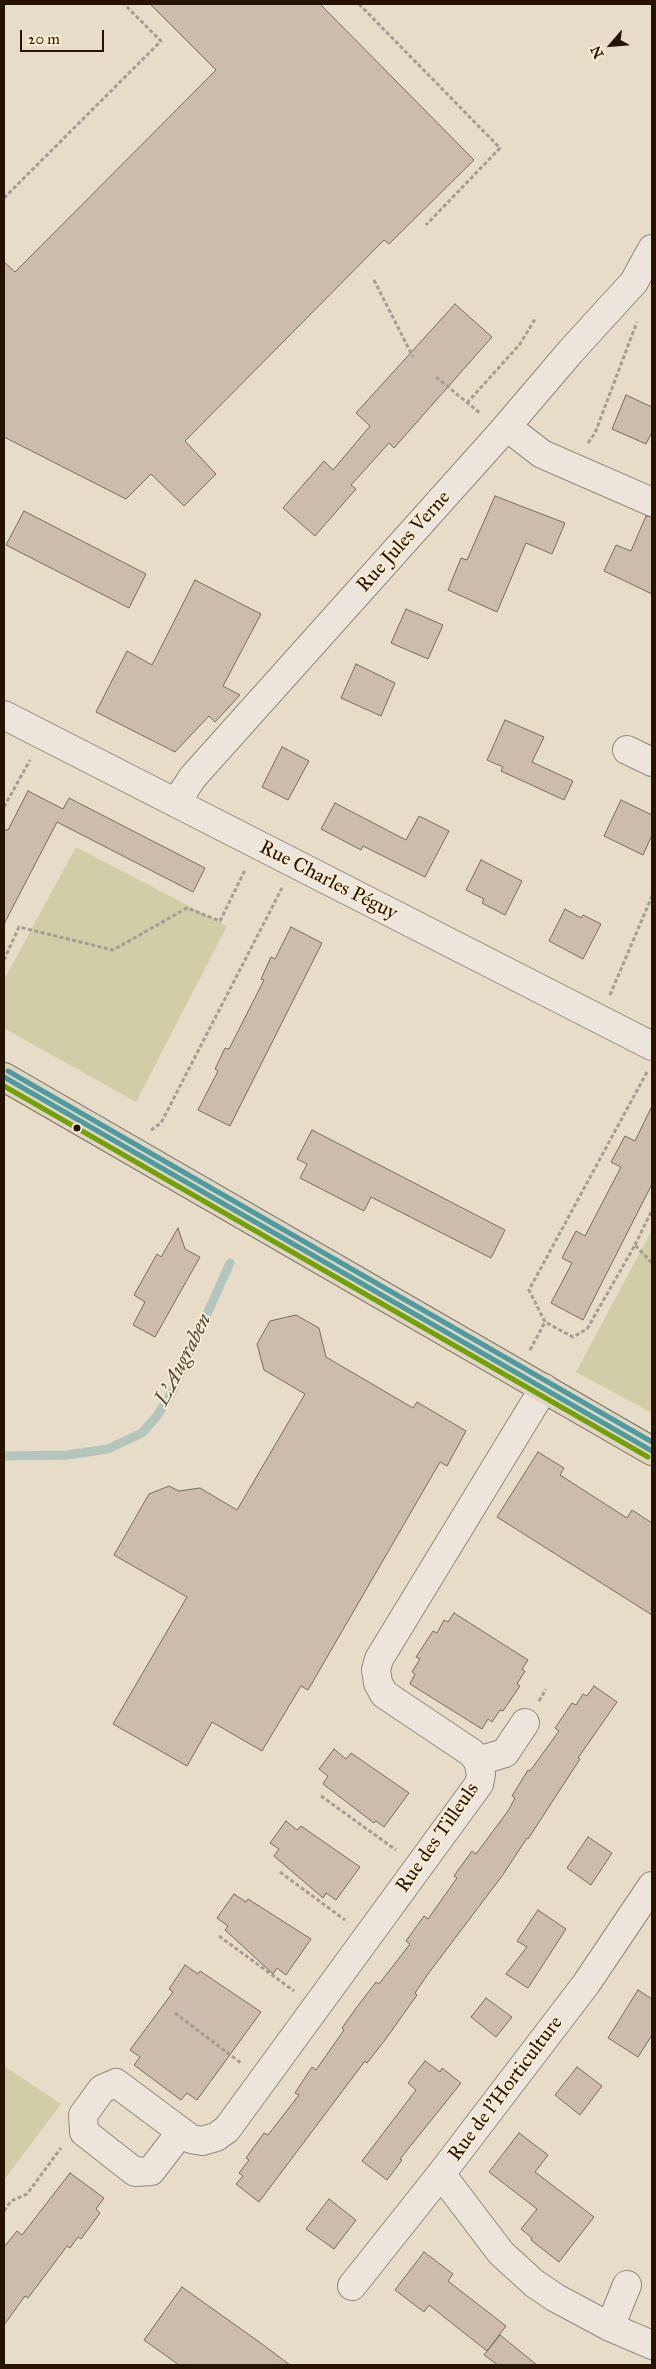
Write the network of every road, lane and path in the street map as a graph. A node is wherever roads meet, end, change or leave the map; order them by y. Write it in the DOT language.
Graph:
graph roads {
  1 [pos="124,4"];
  2 [pos="359,4"];
  3 [pos="4,198"];
  4 [pos="426,225"];
  5 [pos="652,249"];
  6 [pos="374,280"];
  7 [pos="634,282"];
  8 [pos="535,319"];
  9 [pos="413,357"];
  10 [pos="436,376"];
  11 [pos="468,403"];
  12 [pos="505,429"];
  13 [pos="574,467"];
  14 [pos="652,502"];
  15 [pos="4,715"];
  16 [pos="44,735"];
  17 [pos="627,750"];
  18 [pos="652,762"];
  19 [pos="176,803"];
  20 [pos="4,807"];
  21 [pos="257,845"];
  22 [pos="295,864"];
  23 [pos="652,896"];
  24 [pos="4,960"];
  25 [pos="600,1019"];
  26 [pos="650,1058"];
  27 [pos="4,1077"];
  28 [pos="136,1153"];
  29 [pos="652,1210"];
  30 [pos="635,1245"];
  31 [pos="652,1263"];
  32 [pos="545,1322"];
  33 [pos="530,1351"];
  34 [pos="544,1388"];
  35 [pos="652,1451"];
  36 [pos="525,1723"];
  37 [pos="478,1761"];
  38 [pos="321,1796"];
  39 [pos="419,1866"];
  40 [pos="280,1872"];
  41 [pos="652,1886"];
  42 [pos="219,1936"];
  43 [pos="368,1937"];
  44 [pos="317,2007"];
  45 [pos="175,2013"];
  46 [pos="264,2080"];
  47 [pos="84,2132"];
  48 [pos="181,2132"];
  49 [pos="441,2174"];
  50 [pos="4,2211"];
  51 [pos="627,2285"];
  52 [pos="352,2286"];
  53 [pos="610,2326"];
  54 [pos="652,2345"];
  1 -- 3 [label="path"];
  2 -- 4 [label="path"];
  5 -- 7 [label="street, Rue Jules Verne"];
  6 -- 9 [label="path"];
  7 -- 12 [label="street, Rue Jules Verne"];
  7 -- 13 [label="path"];
  8 -- 11 [label="path"];
  10 -- 11 [label="path"];
  11 -- 12 [label="path"];
  12 -- 13 [label="street"];
  12 -- 19 [label="street, Rue Jules Verne"];
  13 -- 14 [label="street"];
  15 -- 16 [label="street, Rue Charles Péguy"];
  16 -- 19 [label="street, Rue Charles Péguy"];
  16 -- 20 [label="path"];
  17 -- 18 [label="street"];
  19 -- 21 [label="street, Rue Charles Péguy"];
  21 -- 22 [label="street, Rue Charles Péguy"];
  21 -- 24 [label="path"];
  22 -- 25 [label="street, Rue Charles Péguy"];
  22 -- 28 [label="path"];
  23 -- 25 [label="path"];
  25 -- 26 [label="street, Rue Charles Péguy"];
  26 -- 32 [label="path"];
  27 -- 28 [label="main road"];
  28 -- 34 [label="main road"];
  29 -- 30 [label="path"];
  30 -- 31 [label="path"];
  30 -- 32 [label="path"];
  32 -- 33 [label="path"];
  34 -- 35 [label="main road"];
  34 -- 37 [label="street, Rue des Tilleuls"];
  36 -- 37 [label="street"];
  37 -- 39 [label="street, Rue des Tilleuls"];
  38 -- 39 [label="path"];
  39 -- 43 [label="street, Rue des Tilleuls"];
  40 -- 43 [label="path"];
  41 -- 49 [label="street, Rue de l'Horticulture"];
  42 -- 44 [label="path"];
  43 -- 44 [label="street, Rue des Tilleuls"];
  44 -- 46 [label="street, Rue des Tilleuls"];
  45 -- 46 [label="path"];
  46 -- 48 [label="street, Rue des Tilleuls"];
  47 -- 48 [label="street"];
  47 -- 48 [label="street, Rue des Tilleuls"];
  47 -- 50 [label="path"];
  49 -- 52 [label="street, Rue de l'Horticulture"];
  49 -- 53 [label="street"];
  51 -- 53 [label="street"];
  53 -- 54 [label="street"];
}
